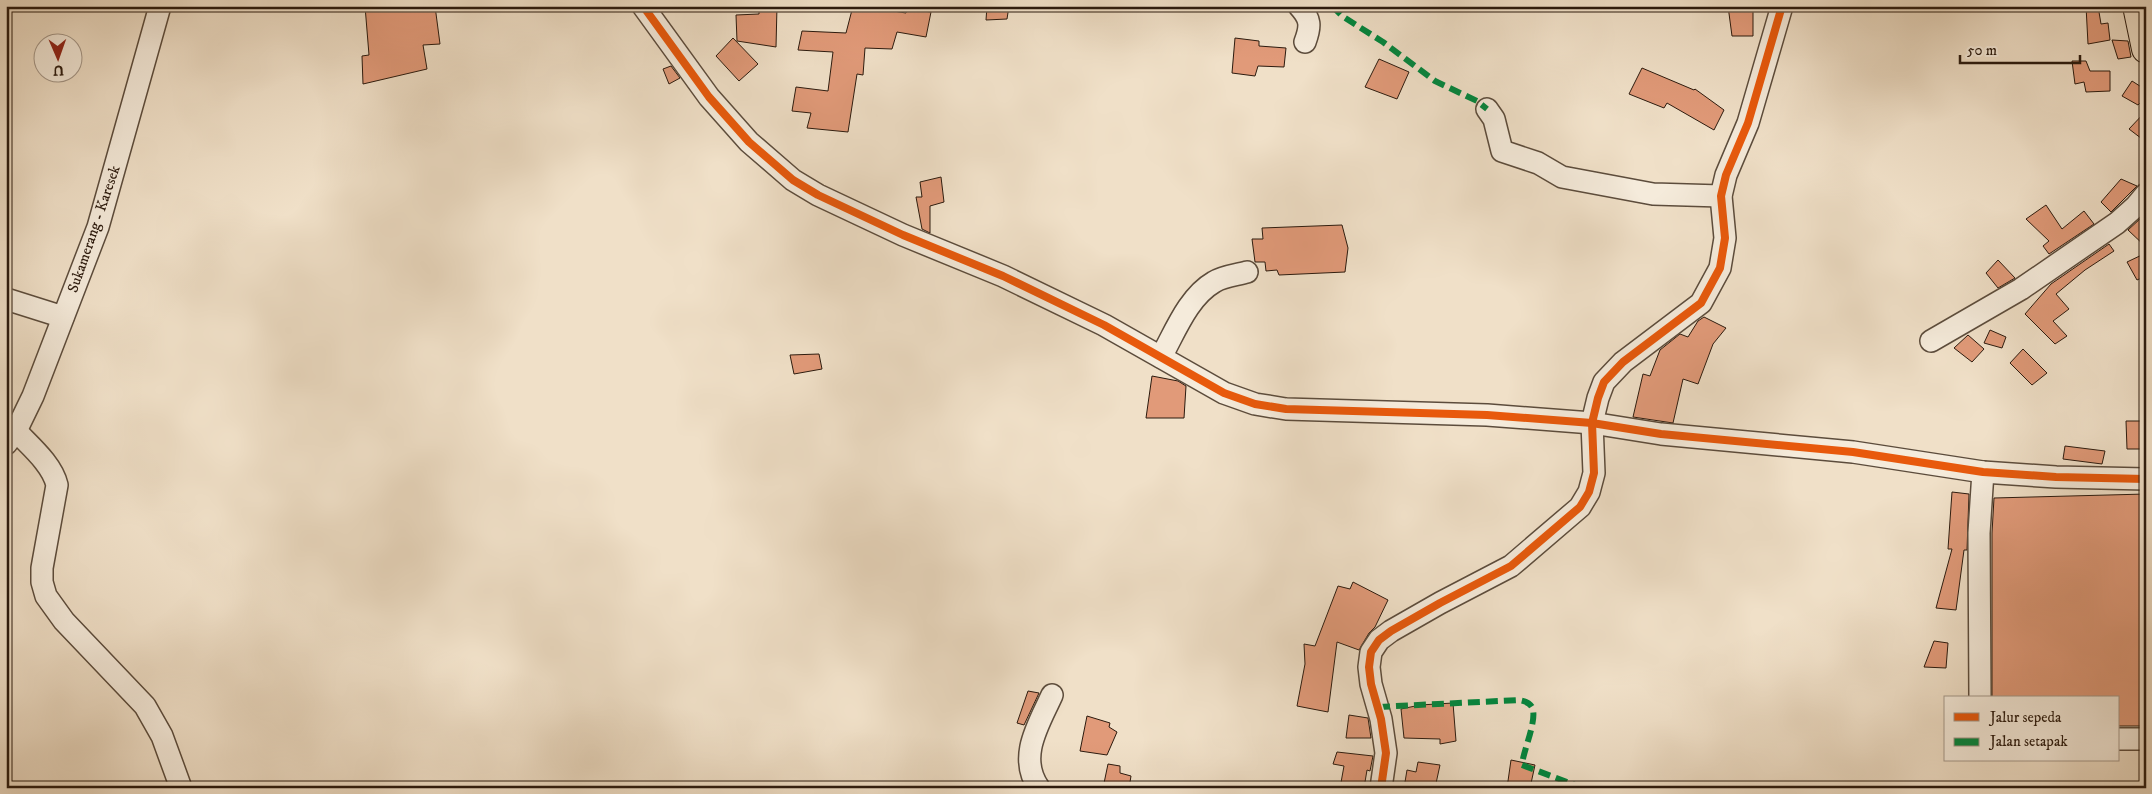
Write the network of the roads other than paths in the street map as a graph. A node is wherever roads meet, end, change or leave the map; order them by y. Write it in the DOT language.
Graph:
graph roads {
  1 [pos="160,6"];
  2 [pos="643,6"];
  3 [pos="1299,6"];
  4 [pos="1782,6"];
  5 [pos="2137,6"];
  6 [pos="1305,42"];
  7 [pos="2146,49"];
  8 [pos="1487,108"];
  9 [pos="2146,194"];
  10 [pos="1721,196"];
  11 [pos="1247,272"];
  12 [pos="6,299"];
  13 [pos="63,317"];
  14 [pos="1930,341"];
  15 [pos="1162,357"];
  16 [pos="1592,423"];
  17 [pos="11,437"];
  18 [pos="1983,472"];
  19 [pos="2146,479"];
  20 [pos="1052,695"];
  21 [pos="1980,696"];
  22 [pos="2146,738"];
  23 [pos="2120,739"];
  24 [pos="181,788"];
  25 [pos="1039,788"];
  26 [pos="1381,788"];
  1 -- 13 [label="street, Sukamerang - Karesek"];
  2 -- 15 [label="street"];
  3 -- 6 [label="street"];
  4 -- 10 [label="street"];
  5 -- 7 [label="main road"];
  8 -- 10 [label="street"];
  9 -- 14 [label="street"];
  10 -- 16 [label="street"];
  11 -- 15 [label="street"];
  12 -- 13 [label="street"];
  13 -- 17 [label="street, Sukamerang - Karesek"];
  15 -- 16 [label="street"];
  16 -- 18 [label="street"];
  16 -- 26 [label="street"];
  17 -- 24 [label="street"];
  18 -- 19 [label="street"];
  18 -- 21 [label="street"];
  20 -- 25 [label="street"];
  22 -- 23 [label="street"];
}
